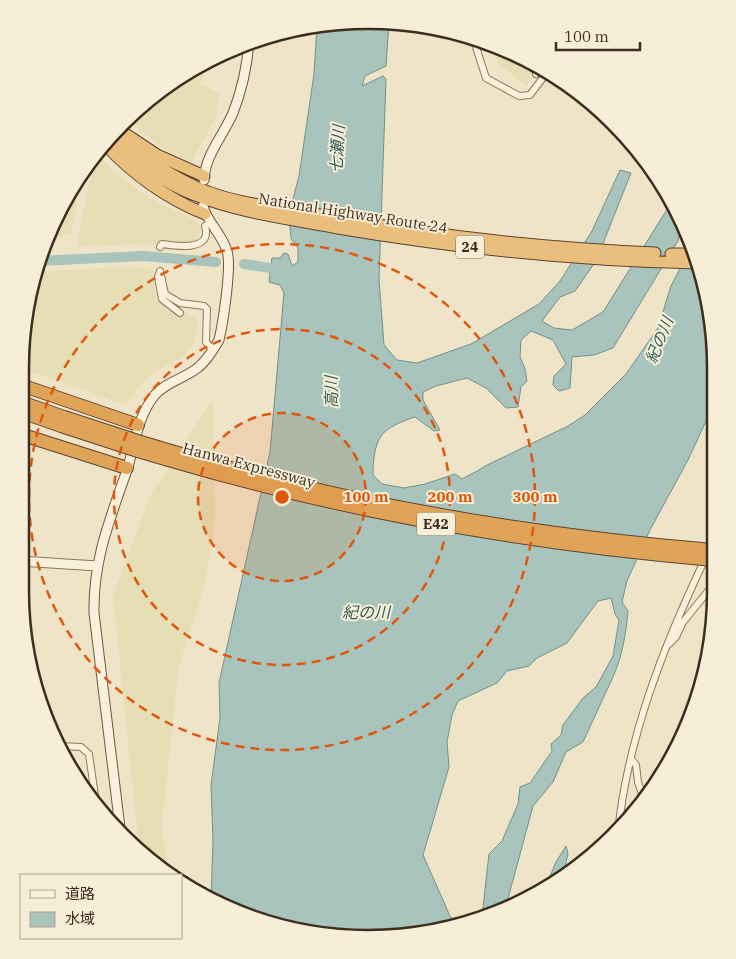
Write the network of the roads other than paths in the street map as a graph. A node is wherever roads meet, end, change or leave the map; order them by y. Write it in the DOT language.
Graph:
graph roads {
  1 [pos="476,47"];
  2 [pos="248,51"];
  3 [pos="543,77"];
  4 [pos="124,133"];
  5 [pos="119,137"];
  6 [pos="114,143"];
  7 [pos="109,149"];
  8 [pos="204,178"];
  9 [pos="244,205"];
  10 [pos="207,214"];
  11 [pos="160,247"];
  12 [pos="687,254"];
  13 [pos="690,263"];
  14 [pos="180,314"];
  15 [pos="213,351"];
  16 [pos="29,387"];
  17 [pos="29,406"];
  18 [pos="29,414"];
  19 [pos="62,422"];
  20 [pos="138,425"];
  21 [pos="29,437"];
  22 [pos="168,455"];
  23 [pos="127,468"];
  24 [pos="707,549"];
  25 [pos="707,555"];
  26 [pos="707,559"];
  27 [pos="29,562"];
  28 [pos="97,566"];
  29 [pos="707,592"];
  30 [pos="667,647"];
  31 [pos="67,746"];
  32 [pos="631,759"];
  33 [pos="94,791"];
  34 [pos="641,792"];
  35 [pos="620,819"];
  36 [pos="119,822"];
  1 -- 3 [label="street"];
  2 -- 8 [label="main road"];
  4 -- 8 [label="highway"];
  5 -- 9 [label="highway, National Highway Route 24 / 24"];
  6 -- 9 [label="highway, National Highway Route 24 / 24"];
  7 -- 10 [label="highway"];
  9 -- 12 [label="highway, National Highway Route 24 / 24"];
  9 -- 13 [label="highway, National Highway Route 24 / 24"];
  10 -- 11 [label="street"];
  10 -- 15 [label="main road"];
  14 -- 15 [label="street"];
  15 -- 20 [label="main road"];
  16 -- 20 [label="highway"];
  17 -- 19 [label="highway, Hanwa Expressway / E42"];
  18 -- 19 [label="highway, Hanwa Expressway / E42"];
  19 -- 22 [label="highway, Hanwa Expressway / E42, bridge"];
  20 -- 23 [label="main road"];
  21 -- 23 [label="highway"];
  22 -- 24 [label="highway, Hanwa Expressway / E42, bridge"];
  22 -- 26 [label="highway, Hanwa Expressway / E42, bridge"];
  23 -- 28 [label="main road"];
  25 -- 30 [label="street"];
  27 -- 28 [label="main road"];
  28 -- 36 [label="main road"];
  29 -- 30 [label="street"];
  30 -- 32 [label="street"];
  31 -- 33 [label="street"];
  32 -- 34 [label="street"];
  32 -- 35 [label="street"];
}
